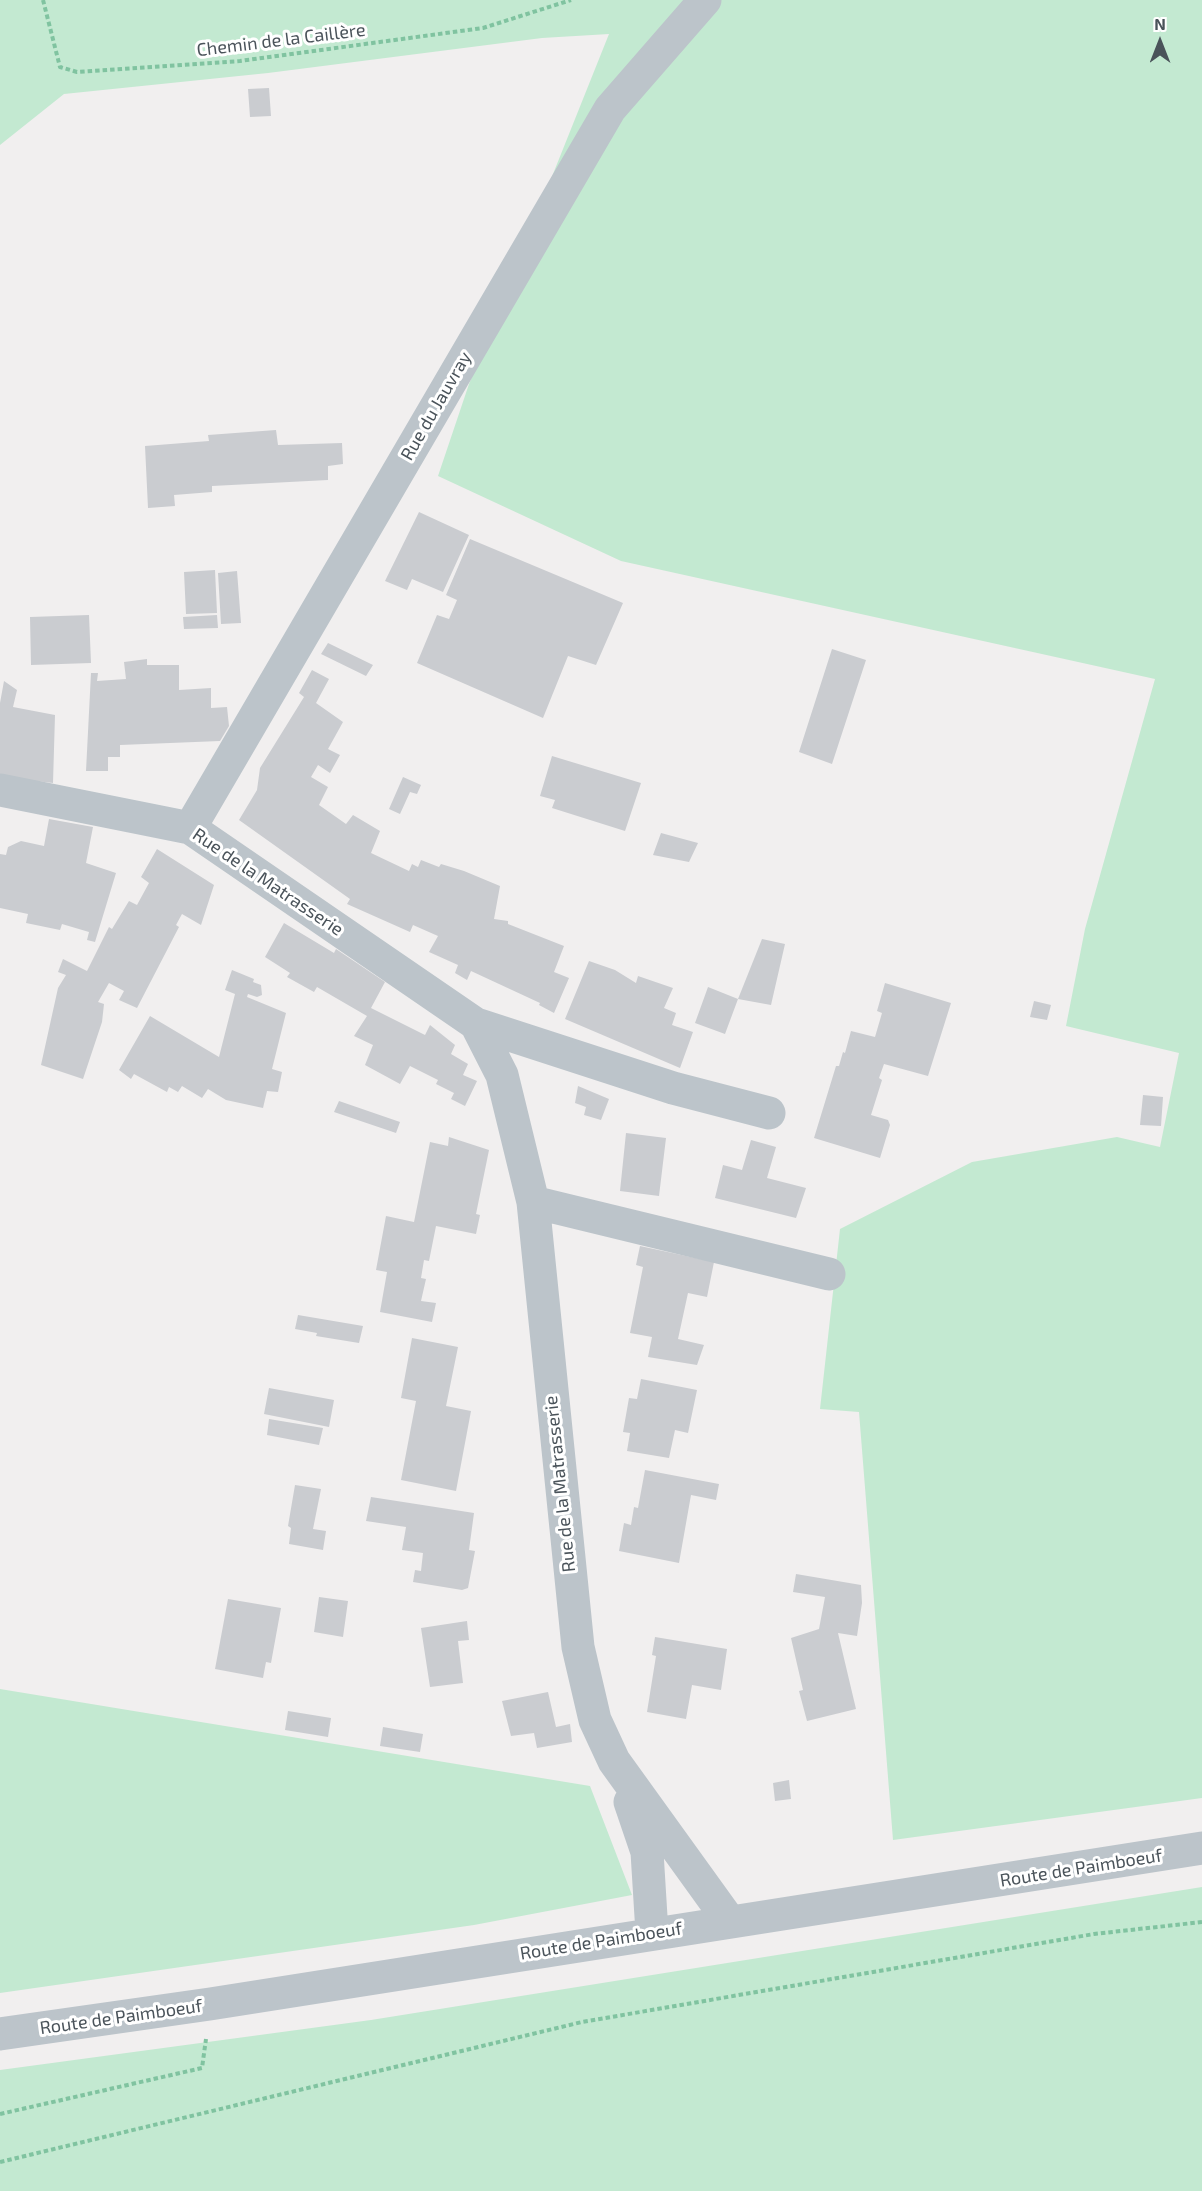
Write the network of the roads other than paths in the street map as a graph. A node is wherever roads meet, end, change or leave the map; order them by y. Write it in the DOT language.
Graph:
graph roads {
  1 [pos="705,0"];
  2 [pos="0,790"];
  3 [pos="190,828"];
  4 [pos="476,1024"];
  5 [pos="769,1113"];
  6 [pos="533,1202"];
  7 [pos="829,1274"];
  8 [pos="614,1761"];
  9 [pos="1202,1848"];
  10 [pos="730,1922"];
  11 [pos="652,1934"];
  12 [pos="0,2034"];
  1 -- 3 [label="street, Rue du Jauvray"];
  2 -- 3 [label="street, Rue de la Matrasserie"];
  3 -- 4 [label="street, Rue de la Matrasserie"];
  4 -- 5 [label="street, Rue de la Matrasserie"];
  4 -- 6 [label="street, Rue de la Matrasserie"];
  6 -- 7 [label="street"];
  6 -- 8 [label="street, Rue de la Matrasserie"];
  8 -- 10 [label="street, Rue de la Matrasserie"];
  8 -- 11 [label="street, Rue de la Matrasserie"];
  9 -- 10 [label="street, Route de Paimboeuf"];
  10 -- 11 [label="street, Route de Paimboeuf"];
  11 -- 12 [label="street, Route de Paimboeuf"];
}
